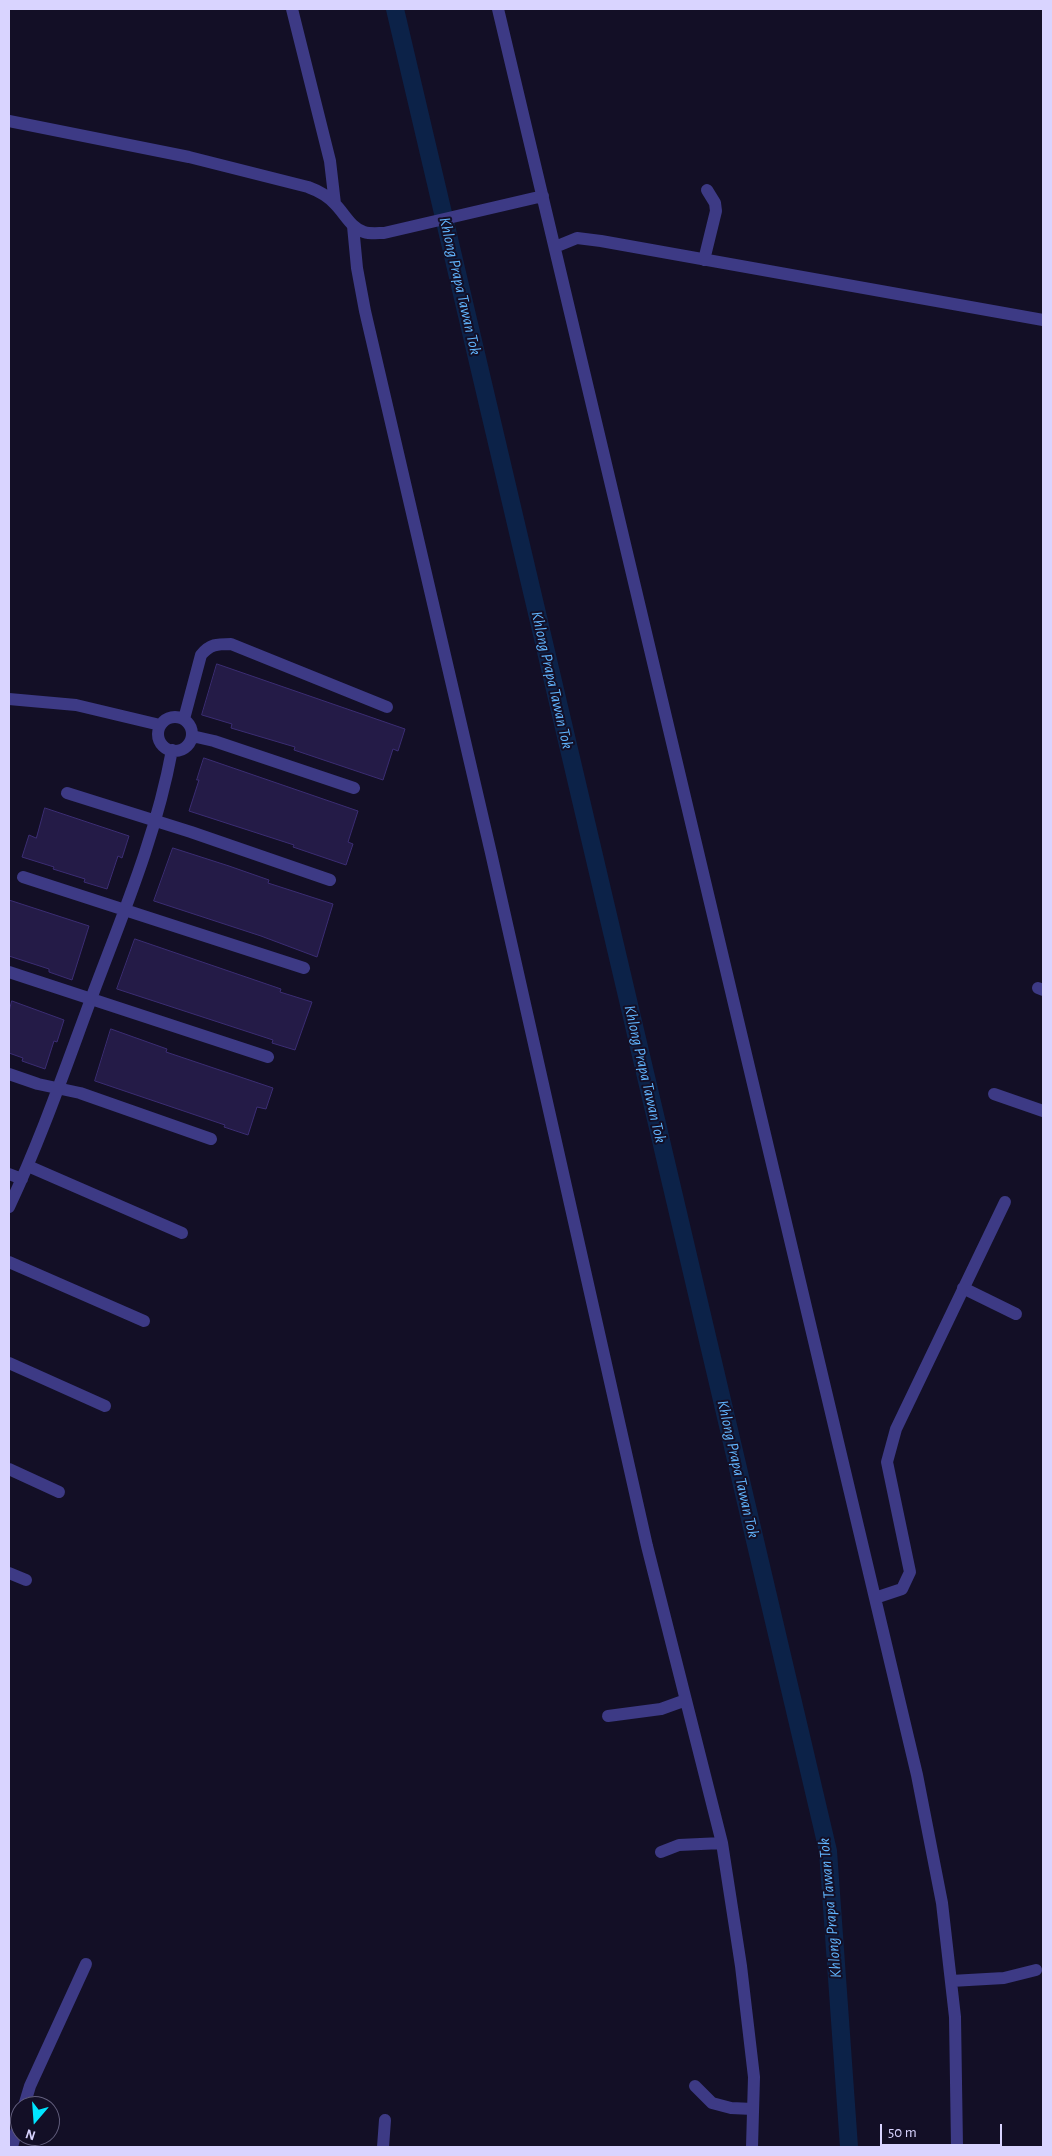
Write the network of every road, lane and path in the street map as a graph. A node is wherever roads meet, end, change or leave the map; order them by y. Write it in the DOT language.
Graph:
graph roads {
  1 [pos="292,9"];
  2 [pos="498,9"];
  3 [pos="9,121"];
  4 [pos="707,190"];
  5 [pos="543,196"];
  6 [pos="335,204"];
  7 [pos="353,226"];
  8 [pos="555,247"];
  9 [pos="704,260"];
  10 [pos="1043,320"];
  11 [pos="9,699"];
  12 [pos="387,707"];
  13 [pos="184,719"];
  14 [pos="160,725"];
  15 [pos="192,736"];
  16 [pos="172,750"];
  17 [pos="354,788"];
  18 [pos="67,793"];
  19 [pos="156,822"];
  20 [pos="24,877"];
  21 [pos="330,880"];
  22 [pos="125,911"];
  23 [pos="304,968"];
  24 [pos="9,972"];
  25 [pos="91,998"];
  26 [pos="268,1057"];
  27 [pos="9,1074"];
  28 [pos="59,1088"];
  29 [pos="994,1094"];
  30 [pos="1043,1111"];
  31 [pos="212,1139"];
  32 [pos="28,1166"];
  33 [pos="9,1174"];
  34 [pos="22,1179"];
  35 [pos="1005,1202"];
  36 [pos="9,1207"];
  37 [pos="182,1233"];
  38 [pos="9,1262"];
  39 [pos="963,1288"];
  40 [pos="1016,1314"];
  41 [pos="144,1321"];
  42 [pos="9,1363"];
  43 [pos="105,1406"];
  44 [pos="9,1469"];
  45 [pos="59,1492"];
  46 [pos="9,1573"];
  47 [pos="26,1580"];
  48 [pos="875,1598"];
  49 [pos="686,1700"];
  50 [pos="608,1716"];
  51 [pos="722,1843"];
  52 [pos="661,1852"];
  53 [pos="86,1964"];
  54 [pos="1036,1970"];
  55 [pos="951,1981"];
  56 [pos="695,2086"];
  57 [pos="27,2096"];
  58 [pos="753,2109"];
  59 [pos="385,2120"];
  60 [pos="383,2147"];
  61 [pos="752,2147"];
  62 [pos="957,2147"];
  1 -- 6 [label="street"];
  2 -- 5 [label="street"];
  3 -- 6 [label="street"];
  4 -- 9 [label="street"];
  5 -- 7 [label="street"];
  5 -- 8 [label="street"];
  6 -- 7 [label="street"];
  7 -- 49 [label="street"];
  8 -- 9 [label="street"];
  8 -- 48 [label="street"];
  9 -- 10 [label="street"];
  11 -- 14 [label="street"];
  12 -- 13 [label="street"];
  13 -- 14 [label="street"];
  13 -- 15 [label="street"];
  14 -- 16 [label="street"];
  15 -- 16 [label="street"];
  15 -- 17 [label="street"];
  16 -- 19 [label="street"];
  18 -- 19 [label="street"];
  19 -- 21 [label="street"];
  19 -- 22 [label="street"];
  20 -- 22 [label="street"];
  22 -- 23 [label="street"];
  22 -- 25 [label="street"];
  24 -- 25 [label="street"];
  25 -- 26 [label="street"];
  25 -- 28 [label="street"];
  27 -- 28 [label="street"];
  28 -- 31 [label="street"];
  28 -- 32 [label="street"];
  29 -- 30 [label="street"];
  32 -- 34 [label="street"];
  32 -- 37 [label="street"];
  33 -- 34 [label="street"];
  34 -- 36 [label="street"];
  35 -- 39 [label="street"];
  38 -- 41 [label="street"];
  39 -- 40 [label="street"];
  39 -- 48 [label="street"];
  42 -- 43 [label="street"];
  44 -- 45 [label="street"];
  46 -- 47 [label="street"];
  48 -- 55 [label="street"];
  49 -- 50 [label="street"];
  49 -- 51 [label="street"];
  51 -- 52 [label="street"];
  51 -- 58 [label="street"];
  53 -- 57 [label="street"];
  54 -- 55 [label="street"];
  55 -- 62 [label="street"];
  56 -- 58 [label="street"];
  58 -- 61 [label="street"];
  59 -- 60 [label="street"];
}
